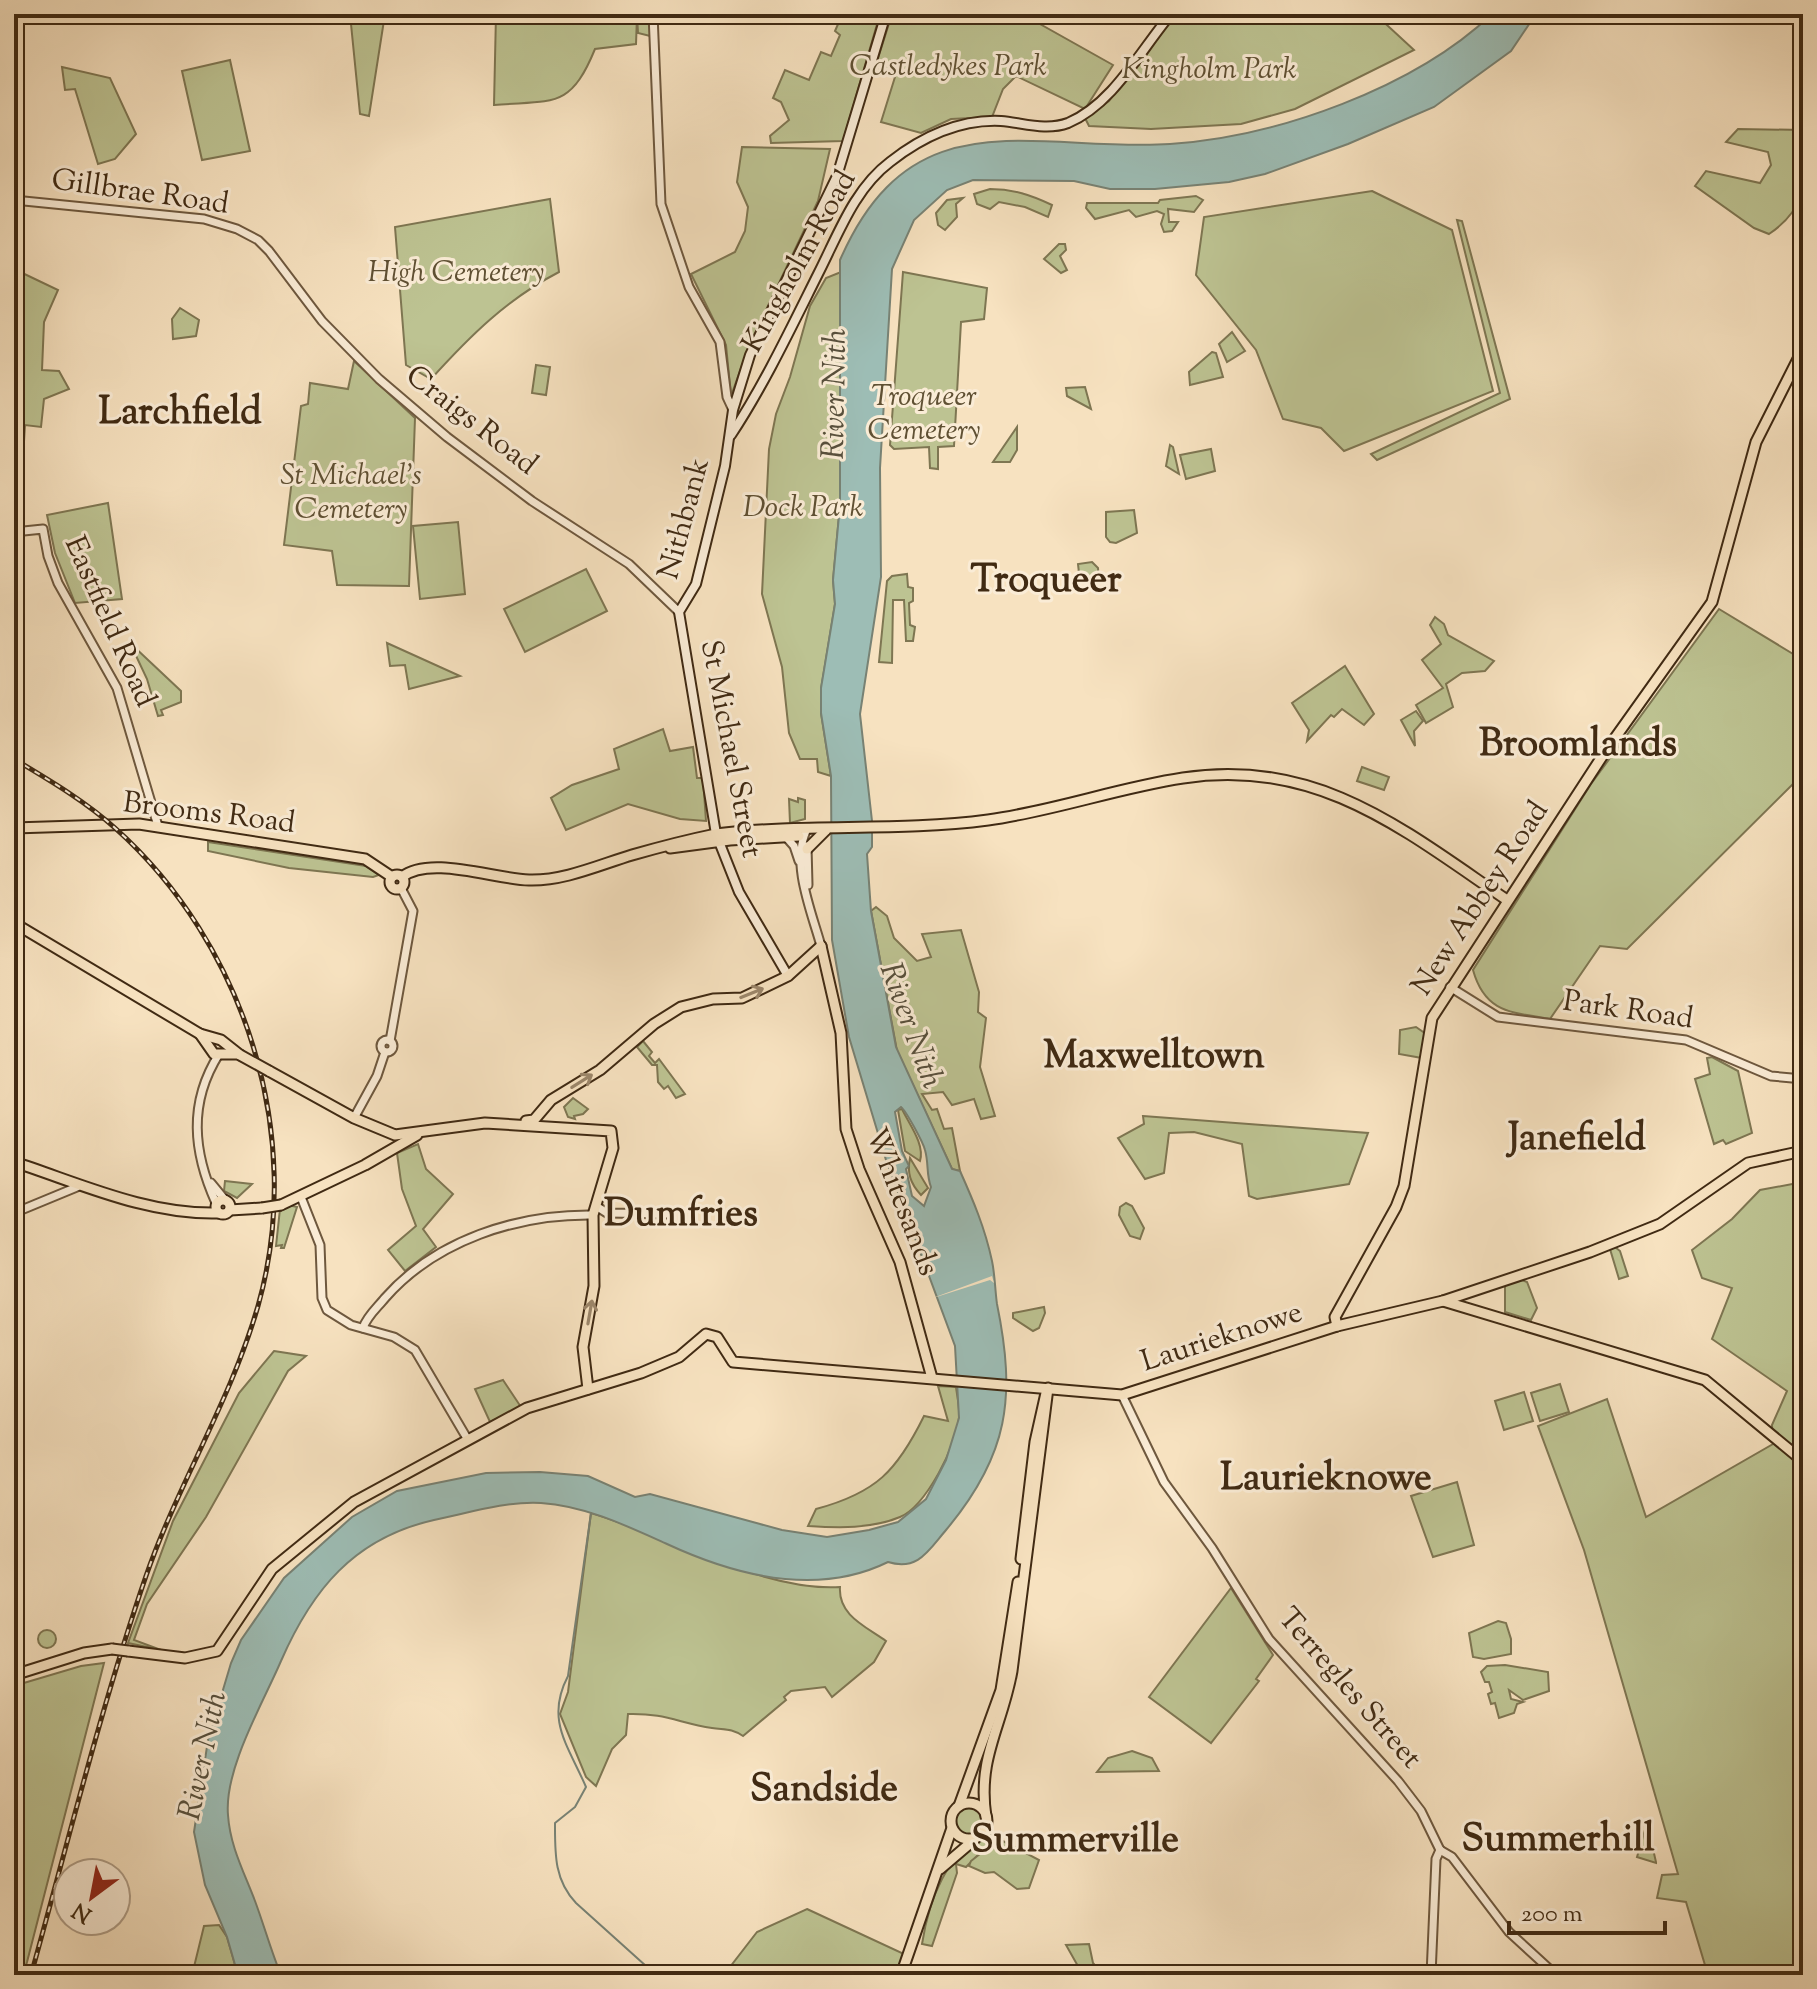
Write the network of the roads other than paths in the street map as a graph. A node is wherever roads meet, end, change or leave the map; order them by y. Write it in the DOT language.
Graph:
graph roads {
  1 [pos="653,14"];
  2 [pos="886,14"];
  3 [pos="1171,14"];
  4 [pos="14,200"];
  5 [pos="258,240"];
  6 [pos="1803,349"];
  7 [pos="733,410"];
  8 [pos="730,436"];
  9 [pos="14,532"];
  10 [pos="679,612"];
  11 [pos="158,826"];
  12 [pos="14,828"];
  13 [pos="827,830"];
  14 [pos="806,831"];
  15 [pos="786,837"];
  16 [pos="718,838"];
  17 [pos="807,849"];
  18 [pos="802,875"];
  19 [pos="397,877"];
  20 [pos="401,888"];
  21 [pos="808,896"];
  22 [pos="1507,900"];
  23 [pos="14,923"];
  24 [pos="821,946"];
  25 [pos="824,960"];
  26 [pos="806,962"];
  27 [pos="788,976"];
  28 [pos="1450,987"];
  29 [pos="216,1048"];
  30 [pos="1803,1079"];
  31 [pos="538,1114"];
  32 [pos="354,1118"];
  33 [pos="518,1123"];
  34 [pos="550,1124"];
  35 [pos="386,1133"];
  36 [pos="417,1135"];
  37 [pos="1803,1151"];
  38 [pos="388,1153"];
  39 [pos="14,1162"];
  40 [pos="77,1187"];
  41 [pos="301,1197"];
  42 [pos="222,1205"];
  43 [pos="594,1210"];
  44 [pos="14,1213"];
  45 [pos="670,1214"];
  46 [pos="1470,1291"];
  47 [pos="1443,1301"];
  48 [pos="1456,1305"];
  49 [pos="1469,1308"];
  50 [pos="1337,1326"];
  51 [pos="363,1328"];
  52 [pos="932,1378"];
  53 [pos="1024,1385"];
  54 [pos="1048,1388"];
  55 [pos="588,1389"];
  56 [pos="1122,1395"];
  57 [pos="1041,1404"];
  58 [pos="468,1440"];
  59 [pos="1803,1461"];
  60 [pos="1017,1613"];
  61 [pos="14,1675"];
  62 [pos="959,1806"];
  63 [pos="986,1817"];
  64 [pos="952,1828"];
  65 [pos="977,1837"];
  66 [pos="1440,1850"];
  67 [pos="940,1870"];
  68 [pos="901,1975"];
  69 [pos="1431,1975"];
  70 [pos="1556,1975"];
  1 -- 7 [label="street"];
  2 -- 7 [label="main road"];
  3 -- 8 [label="main road, Kingholm Road"];
  4 -- 5 [label="street, Gillbrae Road"];
  5 -- 10 [label="street, Craigs Road"];
  6 -- 22 [label="main road, New Abbey Road"];
  7 -- 8 [label="main road"];
  8 -- 10 [label="main road, Nithbank"];
  9 -- 11 [label="street, Eastfield Road"];
  10 -- 16 [label="main road, St Michael Street"];
  11 -- 12 [label="main road, Brooms Road"];
  11 -- 19 [label="main road, Brooms Road"];
  13 -- 14 [label="main road"];
  13 -- 17 [label="main road"];
  13 -- 22 [label="main road"];
  14 -- 15 [label="main road"];
  14 -- 16 [label="main road"];
  14 -- 17 [label="street"];
  14 -- 18 [label="street"];
  15 -- 16 [label="main road"];
  15 -- 18 [label="street"];
  16 -- 19 [label="main road"];
  16 -- 27 [label="main road, St Michael Street"];
  17 -- 21 [label="street"];
  18 -- 21 [label="street"];
  19 -- 20 [label="main road"];
  20 -- 32 [label="street"];
  21 -- 24 [label="street"];
  22 -- 28 [label="main road, New Abbey Road"];
  23 -- 29 [label="main road"];
  24 -- 25 [label="main road, Whitesands"];
  24 -- 26 [label="main road"];
  25 -- 26 [label="main road"];
  25 -- 52 [label="main road, Whitesands"];
  26 -- 27 [label="main road"];
  31 -- 27 [label="main road, one-way"];
  28 -- 30 [label="street, Park Road"];
  28 -- 50 [label="main road, New Abbey Road"];
  29 -- 32 [label="main road, bridge"];
  29 -- 42 [label="street"];
  31 -- 33 [label="main road"];
  31 -- 34 [label="main road"];
  32 -- 35 [label="main road"];
  33 -- 34 [label="main road"];
  33 -- 36 [label="main road"];
  34 -- 43 [label="main road"];
  35 -- 36 [label="main road"];
  35 -- 38 [label="main road"];
  36 -- 38 [label="main road"];
  37 -- 46 [label="main road, Laurieknowe"];
  38 -- 41 [label="main road"];
  39 -- 40 [label="main road"];
  40 -- 42 [label="main road"];
  40 -- 44 [label="street"];
  41 -- 42 [label="main road, bridge"];
  41 -- 51 [label="street"];
  43 -- 45 [label="street"];
  43 -- 51 [label="street"];
  55 -- 43 [label="main road, one-way"];
  46 -- 47 [label="main road, Laurieknowe"];
  46 -- 48 [label="main road"];
  46 -- 49 [label="main road"];
  47 -- 48 [label="main road"];
  47 -- 50 [label="main road, Laurieknowe"];
  48 -- 49 [label="main road"];
  49 -- 59 [label="main road"];
  50 -- 56 [label="main road, Laurieknowe"];
  51 -- 58 [label="street"];
  52 -- 53 [label="main road"];
  52 -- 55 [label="main road"];
  53 -- 54 [label="main road"];
  53 -- 57 [label="main road"];
  54 -- 56 [label="main road"];
  54 -- 57 [label="main road"];
  54 -- 60 [label="main road"];
  55 -- 58 [label="main road"];
  56 -- 66 [label="street, Terregles Street"];
  57 -- 60 [label="main road"];
  58 -- 61 [label="main road, bridge"];
  60 -- 62 [label="main road"];
  60 -- 63 [label="main road"];
  62 -- 63 [label="main road"];
  62 -- 64 [label="main road"];
  63 -- 65 [label="main road"];
  64 -- 65 [label="main road"];
  64 -- 67 [label="main road"];
  65 -- 67 [label="main road"];
  66 -- 69 [label="street"];
  66 -- 70 [label="street"];
  67 -- 68 [label="main road"];
}
